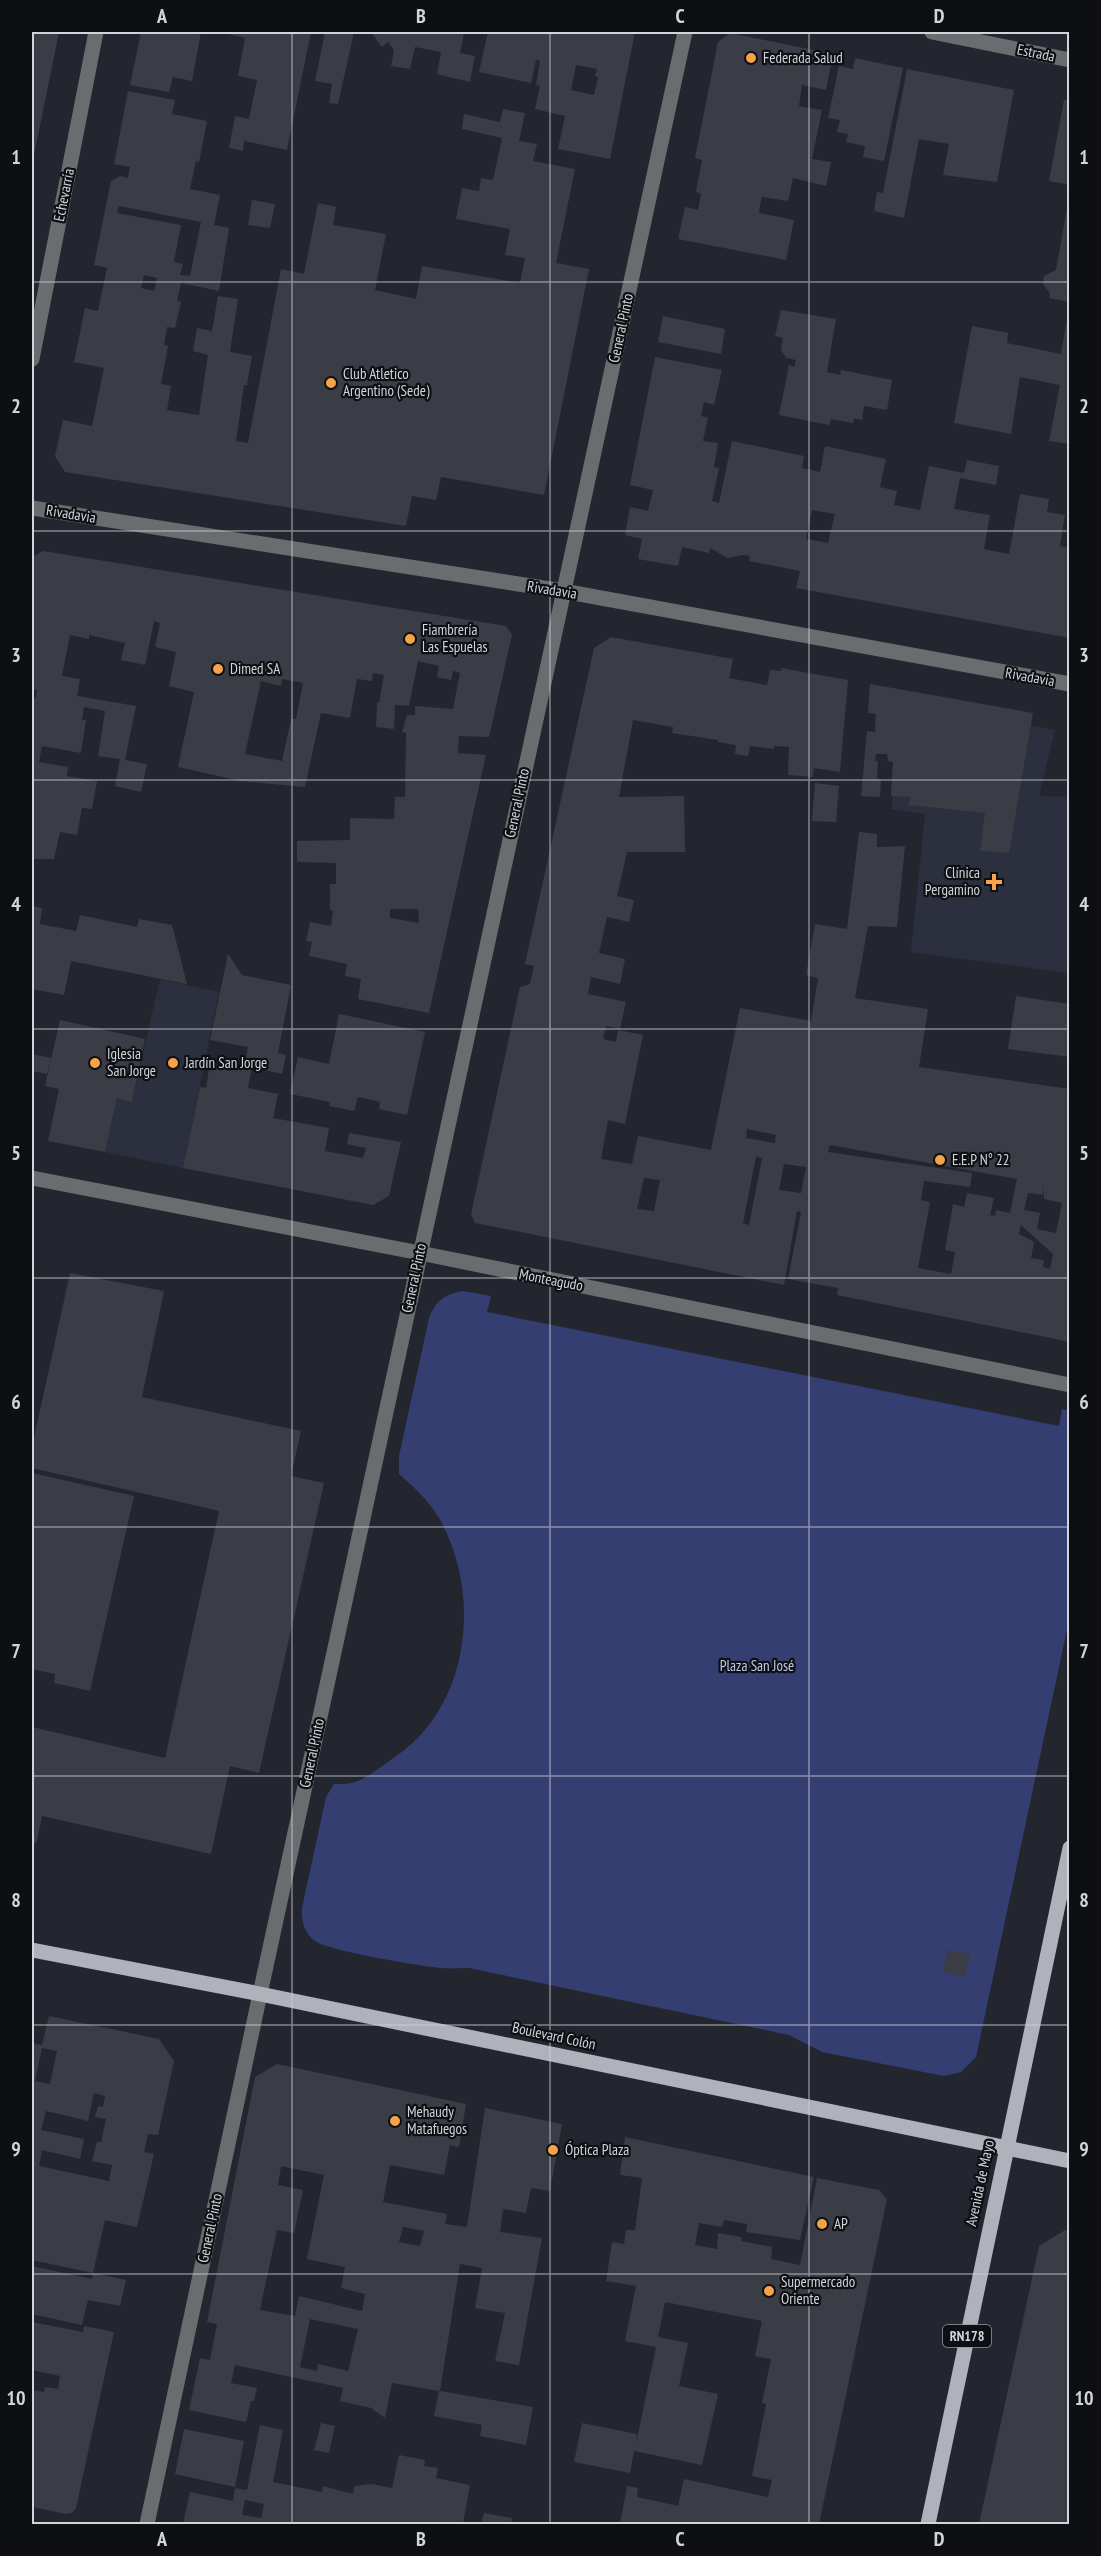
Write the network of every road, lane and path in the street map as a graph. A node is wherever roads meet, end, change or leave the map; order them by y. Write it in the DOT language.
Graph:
graph roads {
  1 [pos="96,32"];
  2 [pos="685,32"];
  3 [pos="932,32"];
  4 [pos="1070,60"];
  5 [pos="32,358"];
  6 [pos="32,508"];
  7 [pos="563,591"];
  8 [pos="1070,684"];
  9 [pos="32,1178"];
  10 [pos="420,1253"];
  11 [pos="1070,1385"];
  12 [pos="1070,1848"];
  13 [pos="32,1950"];
  14 [pos="260,1994"];
  15 [pos="1006,2147"];
  16 [pos="1070,2161"];
  17 [pos="147,2524"];
  18 [pos="928,2524"];
  1 -- 5 [label="street, Echevarría"];
  2 -- 7 [label="street, General Pinto"];
  3 -- 4 [label="street, Estrada"];
  6 -- 7 [label="street, Rivadavia"];
  7 -- 8 [label="street, Rivadavia"];
  7 -- 10 [label="street, General Pinto"];
  9 -- 10 [label="street, Monteagudo"];
  10 -- 11 [label="street, Monteagudo"];
  10 -- 14 [label="street, General Pinto"];
  12 -- 15 [label="main road, Avenida de Mayo / RN178"];
  13 -- 14 [label="main road, Boulevard Colón"];
  14 -- 15 [label="main road, Boulevard Colón"];
  14 -- 17 [label="street, General Pinto"];
  15 -- 16 [label="main road, Boulevard Colón"];
  15 -- 18 [label="main road, Avenida de Mayo / RN178"];
}
